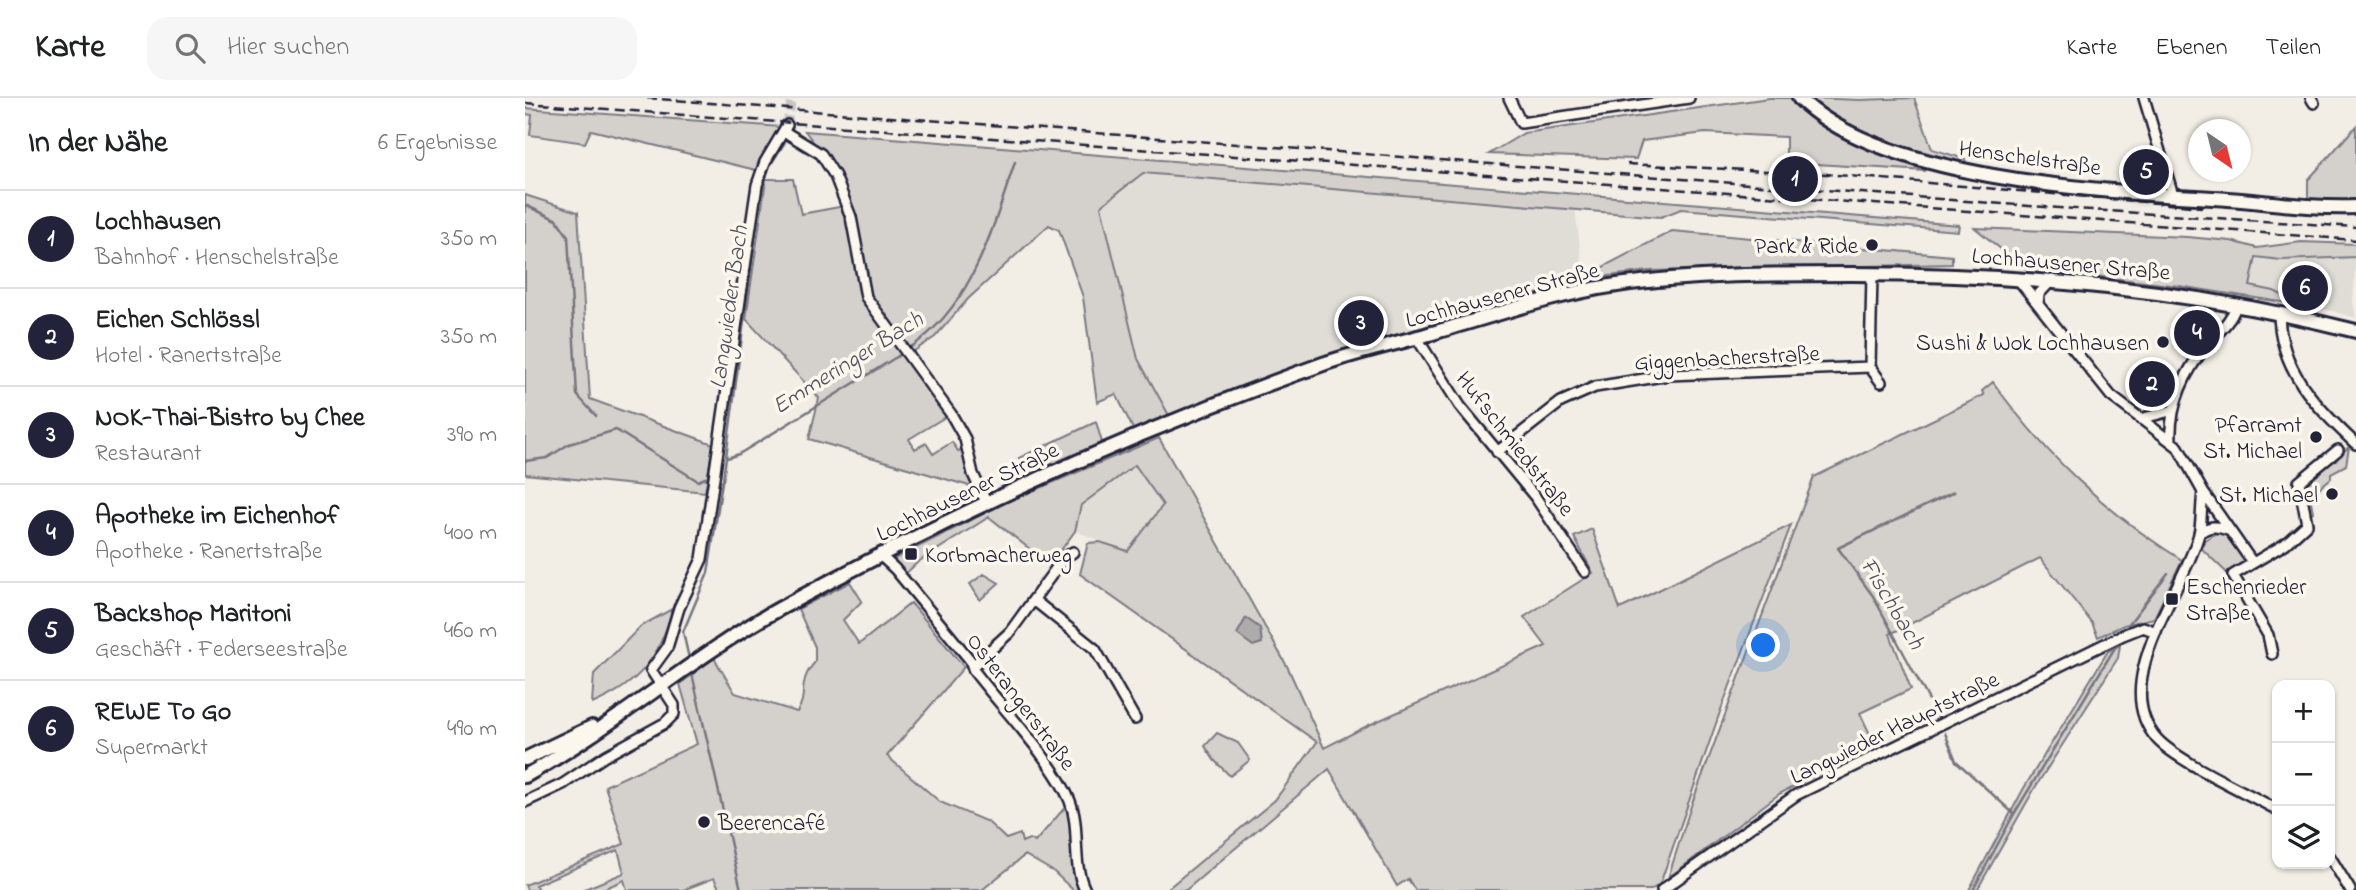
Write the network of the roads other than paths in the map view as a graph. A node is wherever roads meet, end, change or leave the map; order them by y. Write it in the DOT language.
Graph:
graph roads {
  1 [pos="1509,98"];
  2 [pos="1689,98"];
  3 [pos="1799,98"];
  4 [pos="2144,98"];
  5 [pos="1644,101"];
  6 [pos="2173,195"];
  7 [pos="2356,208"];
  8 [pos="1872,274"];
  9 [pos="2017,278"];
  10 [pos="2052,280"];
  11 [pos="2038,304"];
  12 [pos="2237,304"];
  13 [pos="2279,312"];
  14 [pos="2356,331"];
  15 [pos="1417,338"];
  16 [pos="1870,367"];
  17 [pos="1881,382"];
  18 [pos="2170,411"];
  19 [pos="2140,419"];
  20 [pos="2171,441"];
  21 [pos="2356,444"];
  22 [pos="2338,450"];
  23 [pos="1497,452"];
  24 [pos="2203,492"];
  25 [pos="986,502"];
  26 [pos="2229,531"];
  27 [pos="2199,533"];
  28 [pos="1073,552"];
  29 [pos="881,556"];
  30 [pos="2252,562"];
  31 [pos="1585,572"];
  32 [pos="1035,601"];
  33 [pos="2156,632"];
  34 [pos="2272,654"];
  35 [pos="974,665"];
  36 [pos="655,690"];
  37 [pos="1135,719"];
  38 [pos="525,759"];
  39 [pos="525,776"];
  40 [pos="525,802"];
  41 [pos="2272,807"];
  42 [pos="2335,864"];
  43 [pos="2351,887"];
  44 [pos="1085,890"];
  45 [pos="1662,890"];
  1 -- 5 [label="street"];
  2 -- 5 [label="street"];
  3 -- 6 [label="main road, Henschelstraße"];
  4 -- 6 [label="street"];
  6 -- 7 [label="main road, Henschelstraße"];
  8 -- 9 [label="main road, Lochhausener Straße"];
  8 -- 15 [label="main road, Lochhausener Straße"];
  8 -- 16 [label="street"];
  9 -- 10 [label="main road, Lochhausener Straße"];
  9 -- 11 [label="street"];
  10 -- 11 [label="street"];
  10 -- 12 [label="main road, Lochhausener Straße"];
  11 -- 19 [label="street"];
  12 -- 13 [label="main road, Lochhausener Straße"];
  12 -- 18 [label="street"];
  13 -- 14 [label="main road, Lochhausener Straße"];
  13 -- 21 [label="street"];
  15 -- 23 [label="street, Hufschmiedstraße"];
  15 -- 25 [label="main road, Lochhausener Straße"];
  16 -- 17 [label="street"];
  16 -- 23 [label="street, Giggenbacherstraße"];
  18 -- 19 [label="street"];
  18 -- 20 [label="street"];
  19 -- 20 [label="street"];
  20 -- 24 [label="street"];
  22 -- 30 [label="street"];
  23 -- 31 [label="street, Hufschmiedstraße"];
  24 -- 26 [label="street"];
  24 -- 27 [label="street"];
  25 -- 29 [label="main road, Lochhausener Straße"];
  25 -- 36 [label="street"];
  26 -- 27 [label="street"];
  26 -- 30 [label="street"];
  27 -- 33 [label="street"];
  28 -- 32 [label="street"];
  29 -- 35 [label="street, Osterangerstraße"];
  29 -- 36 [label="main road, Lochhausener Straße"];
  30 -- 34 [label="street"];
  32 -- 35 [label="street"];
  32 -- 37 [label="street"];
  33 -- 41 [label="street"];
  33 -- 45 [label="street, Langwieder Hauptstraße"];
  35 -- 44 [label="street, Osterangerstraße"];
  36 -- 38 [label="main road, Lochhausener Straße"];
  36 -- 39 [label="main road, Lochhausener Straße"];
  36 -- 40 [label="street"];
  42 -- 43 [label="street"];
}
